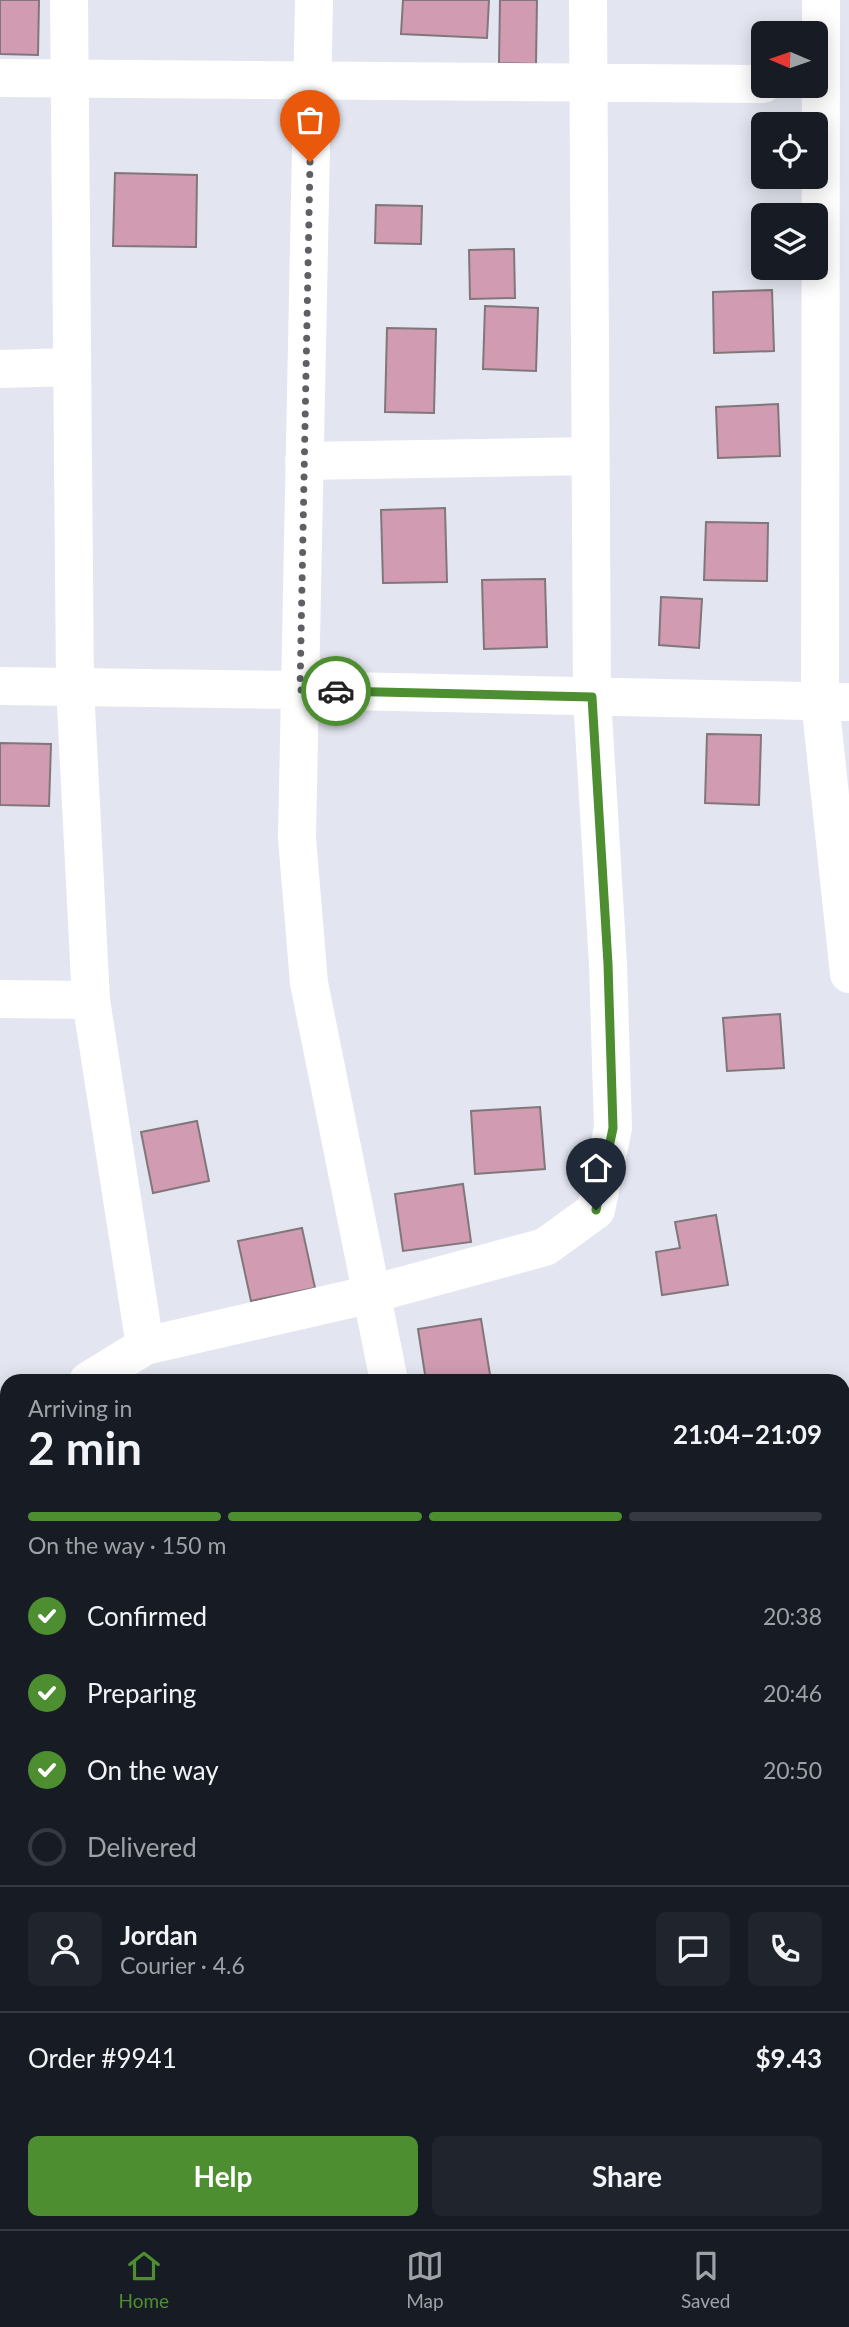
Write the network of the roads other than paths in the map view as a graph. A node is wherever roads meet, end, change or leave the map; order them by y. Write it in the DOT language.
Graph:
graph roads {
  1 [pos="69,0"];
  2 [pos="314,0"];
  3 [pos="588,0"];
  4 [pos="821,0"];
  5 [pos="823,21"];
  6 [pos="0,78"];
  7 [pos="69,79"];
  8 [pos="312,81"];
  9 [pos="589,83"];
  10 [pos="751,84"];
  11 [pos="828,84"];
  12 [pos="71,367"];
  13 [pos="0,369"];
  14 [pos="590,456"];
  15 [pos="304,461"];
  16 [pos="0,686"];
  17 [pos="75,687"];
  18 [pos="300,690"];
  19 [pos="592,697"];
  20 [pos="834,701"];
  21 [pos="849,974"];
  22 [pos="0,999"];
  23 [pos="91,1000"];
  24 [pos="372,1294"];
  25 [pos="145,1346"];
  26 [pos="99,1374"];
  27 [pos="388,1374"];
  1 -- 7 [label="street"];
  2 -- 8 [label="street"];
  3 -- 9 [label="street"];
  4 -- 5 [label="street"];
  6 -- 7 [label="street"];
  7 -- 8 [label="street"];
  7 -- 12 [label="street"];
  8 -- 9 [label="street"];
  8 -- 15 [label="street"];
  9 -- 10 [label="street"];
  9 -- 14 [label="street"];
  11 -- 20 [label="street"];
  12 -- 13 [label="street"];
  12 -- 17 [label="street"];
  14 -- 15 [label="street"];
  14 -- 19 [label="street"];
  15 -- 18 [label="street"];
  16 -- 17 [label="street"];
  17 -- 18 [label="street"];
  17 -- 23 [label="street"];
  18 -- 19 [label="street"];
  18 -- 24 [label="street"];
  19 -- 20 [label="street"];
  19 -- 24 [label="street"];
  20 -- 21 [label="street"];
  22 -- 23 [label="street"];
  23 -- 25 [label="street"];
  24 -- 25 [label="street"];
  24 -- 27 [label="street"];
  25 -- 26 [label="street"];
}
